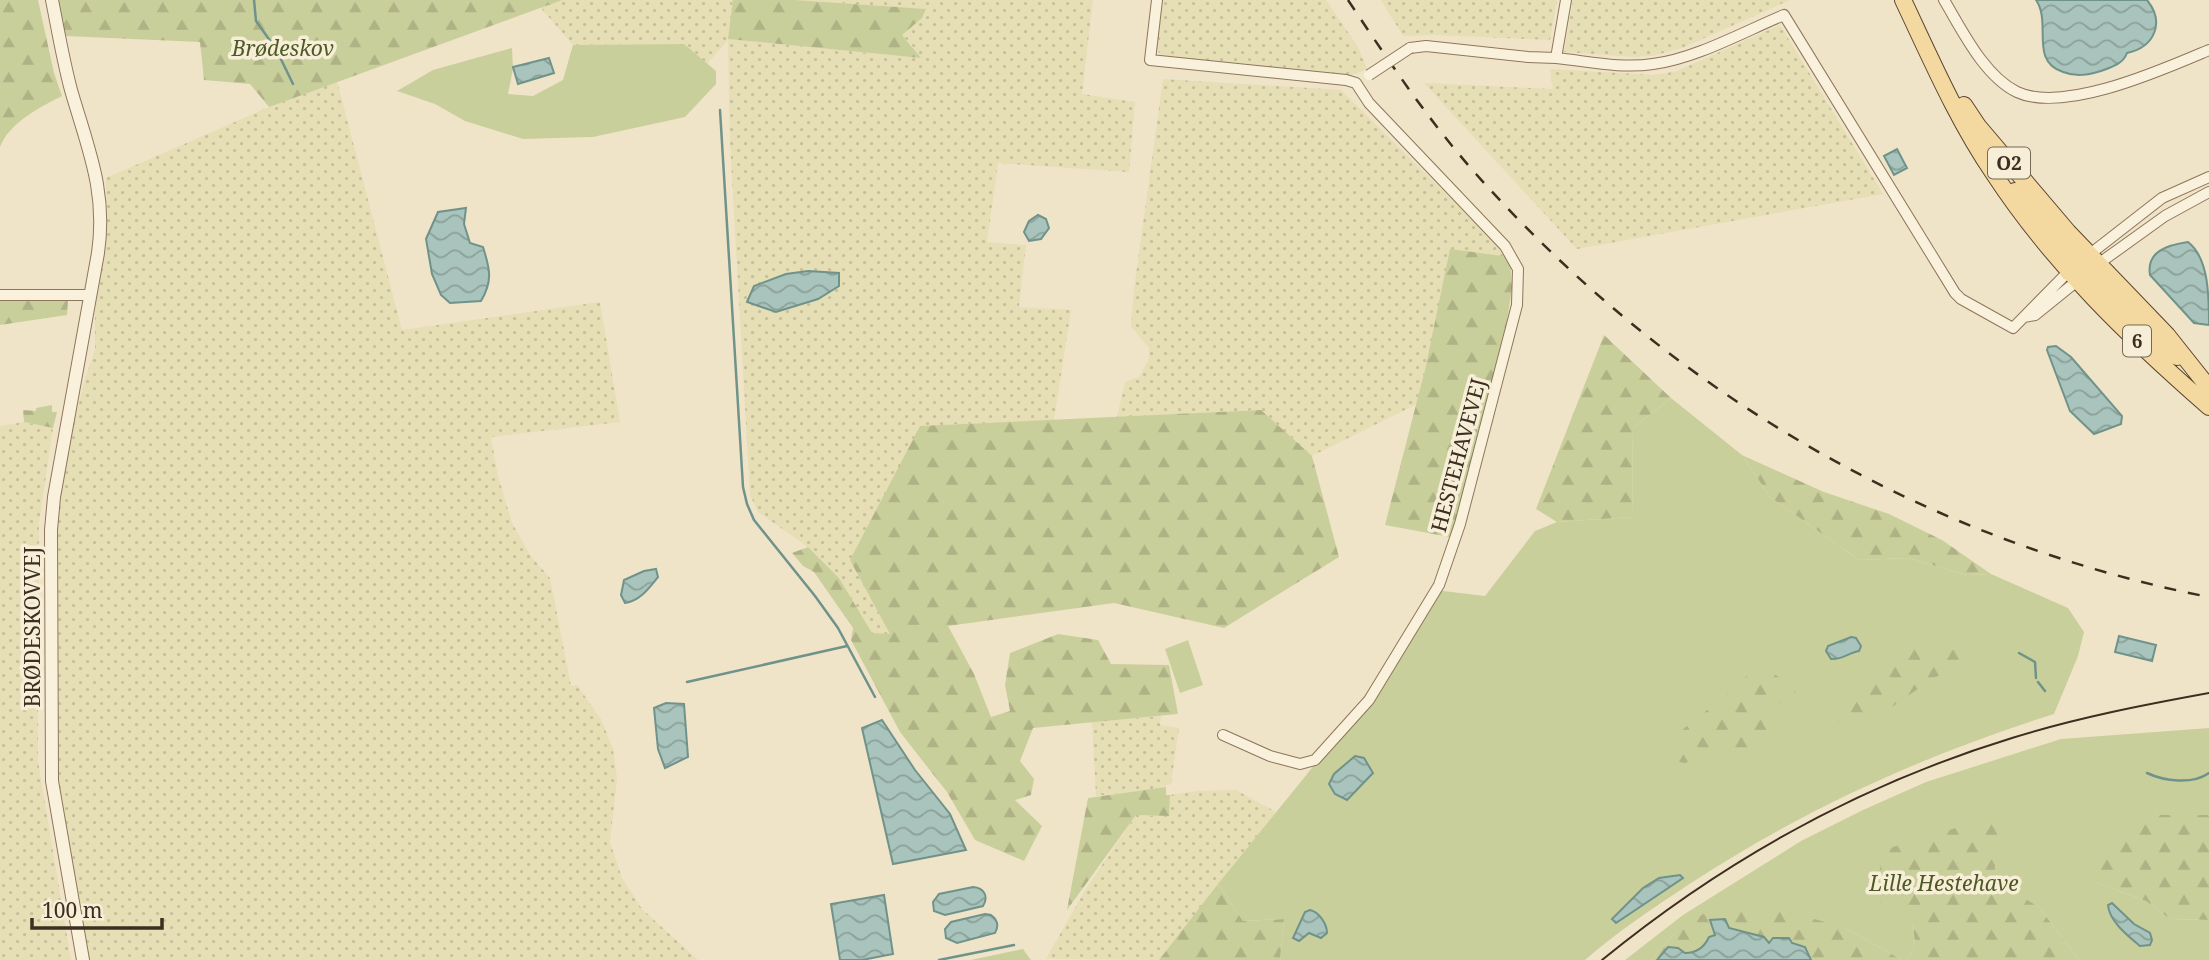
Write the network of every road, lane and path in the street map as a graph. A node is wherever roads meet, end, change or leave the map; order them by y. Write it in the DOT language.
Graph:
graph roads {
  1 [pos="52,0"];
  2 [pos="1157,0"];
  3 [pos="1566,0"];
  4 [pos="1903,0"];
  5 [pos="1944,0"];
  6 [pos="2209,50"];
  7 [pos="1930,53"];
  8 [pos="1556,58"];
  9 [pos="1356,83"];
  10 [pos="2209,177"];
  11 [pos="2209,192"];
  12 [pos="2083,268"];
  13 [pos="0,295"];
  14 [pos="91,295"];
  15 [pos="2209,388"];
  16 [pos="2209,407"];
  17 [pos="1223,735"];
  18 [pos="83,960"];
  1 -- 14 [label="street, BRØDESKOVVEJ"];
  2 -- 9 [label="street"];
  3 -- 8 [label="street"];
  4 -- 7 [label="main road"];
  5 -- 6 [label="street"];
  7 -- 12 [label="main road, O2"];
  7 -- 12 [label="main road"];
  8 -- 9 [label="street, bridge"];
  8 -- 12 [label="street"];
  9 -- 17 [label="street, HESTEHAVEVEJ"];
  10 -- 12 [label="street"];
  11 -- 12 [label="street"];
  12 -- 15 [label="main road, O2"];
  12 -- 16 [label="main road, 6"];
  13 -- 14 [label="street"];
  14 -- 18 [label="street, BRØDESKOVVEJ"];
}
